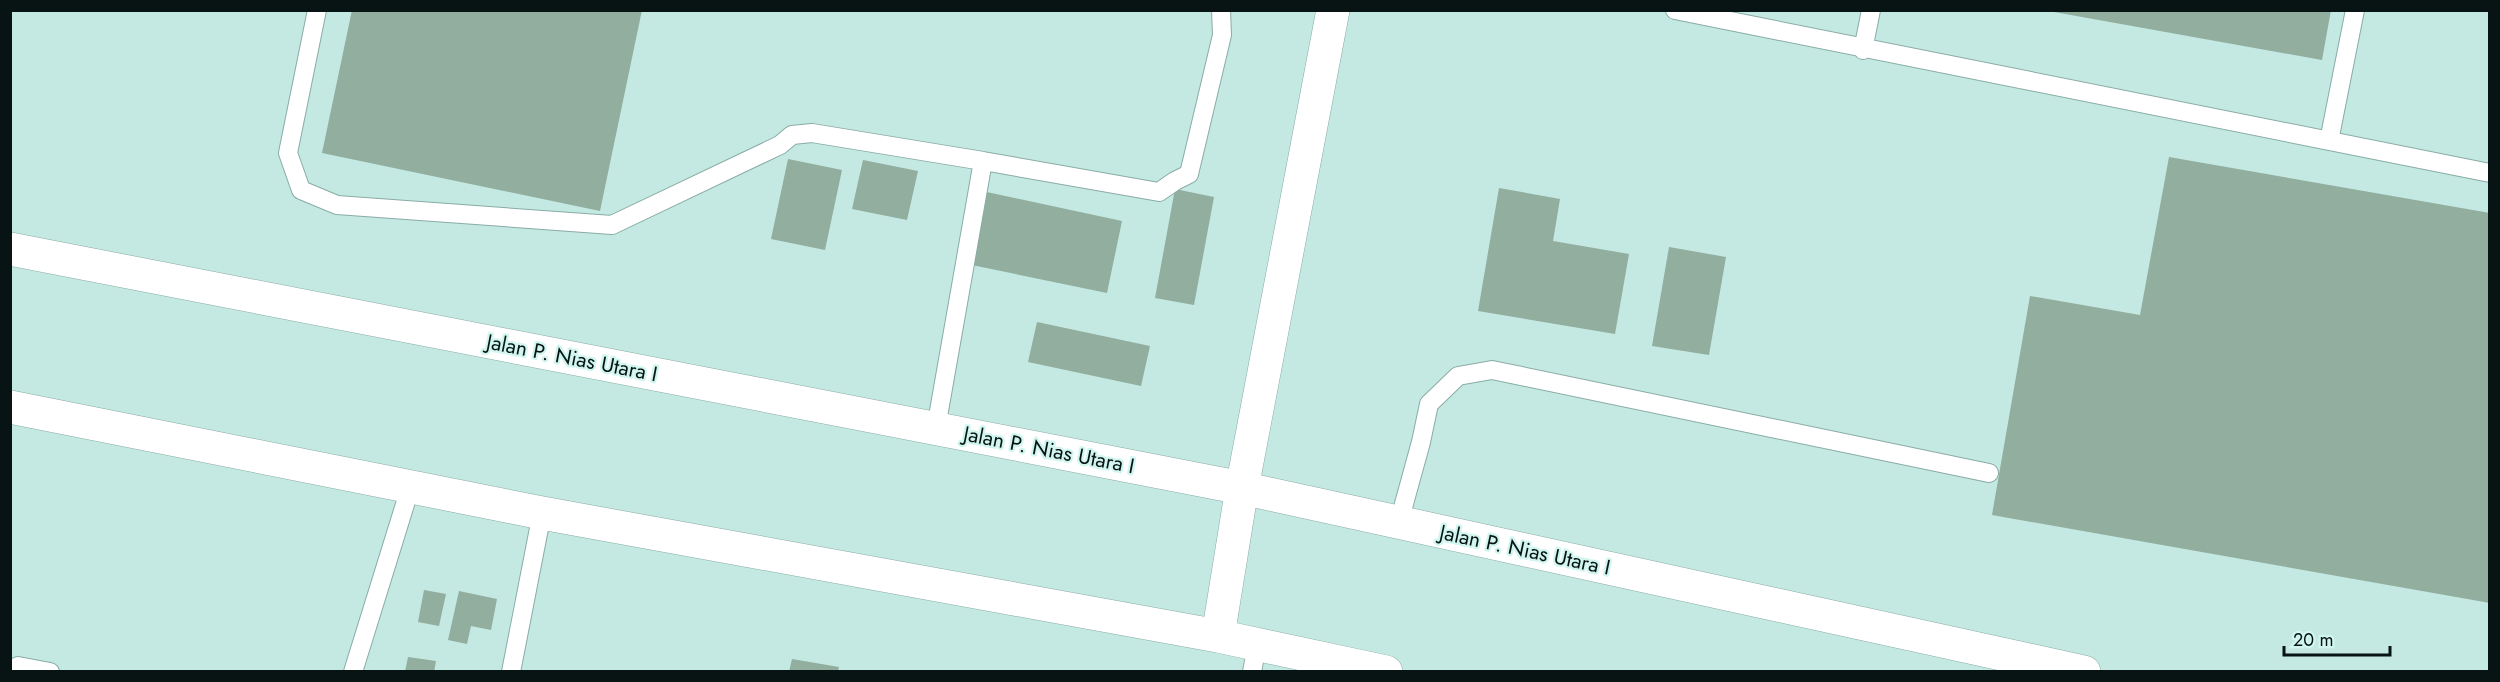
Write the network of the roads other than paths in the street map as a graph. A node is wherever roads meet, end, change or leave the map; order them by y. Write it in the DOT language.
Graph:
graph roads {
  1 [pos="317,10"];
  2 [pos="1221,10"];
  3 [pos="1333,10"];
  4 [pos="1675,10"];
  5 [pos="1871,10"];
  6 [pos="2355,10"];
  7 [pos="1863,50"];
  8 [pos="2329,141"];
  9 [pos="983,161"];
  10 [pos="2490,173"];
  11 [pos="10,249"];
  12 [pos="10,407"];
  13 [pos="936,428"];
  14 [pos="1989,473"];
  15 [pos="411,485"];
  16 [pos="1242,488"];
  17 [pos="542,513"];
  18 [pos="1399,522"];
  19 [pos="1218,636"];
  20 [pos="1255,658"];
  21 [pos="18,666"];
  22 [pos="51,672"];
  23 [pos="353,672"];
  24 [pos="511,672"];
  25 [pos="1386,672"];
  26 [pos="2084,672"];
  1 -- 9 [label="lane"];
  2 -- 9 [label="lane"];
  3 -- 16 [label="street"];
  4 -- 7 [label="lane"];
  5 -- 7 [label="lane"];
  6 -- 8 [label="lane"];
  7 -- 8 [label="lane"];
  8 -- 10 [label="lane"];
  9 -- 13 [label="lane"];
  11 -- 13 [label="street, Jalan P. Nias Utara I"];
  12 -- 15 [label="street"];
  13 -- 16 [label="street, Jalan P. Nias Utara I"];
  14 -- 18 [label="lane"];
  15 -- 17 [label="street"];
  15 -- 23 [label="lane"];
  16 -- 18 [label="street, Jalan P. Nias Utara I"];
  16 -- 19 [label="street"];
  17 -- 19 [label="street"];
  17 -- 24 [label="lane"];
  18 -- 26 [label="street, Jalan P. Nias Utara I"];
  19 -- 20 [label="street"];
  20 -- 25 [label="street"];
  21 -- 22 [label="lane"];
}
